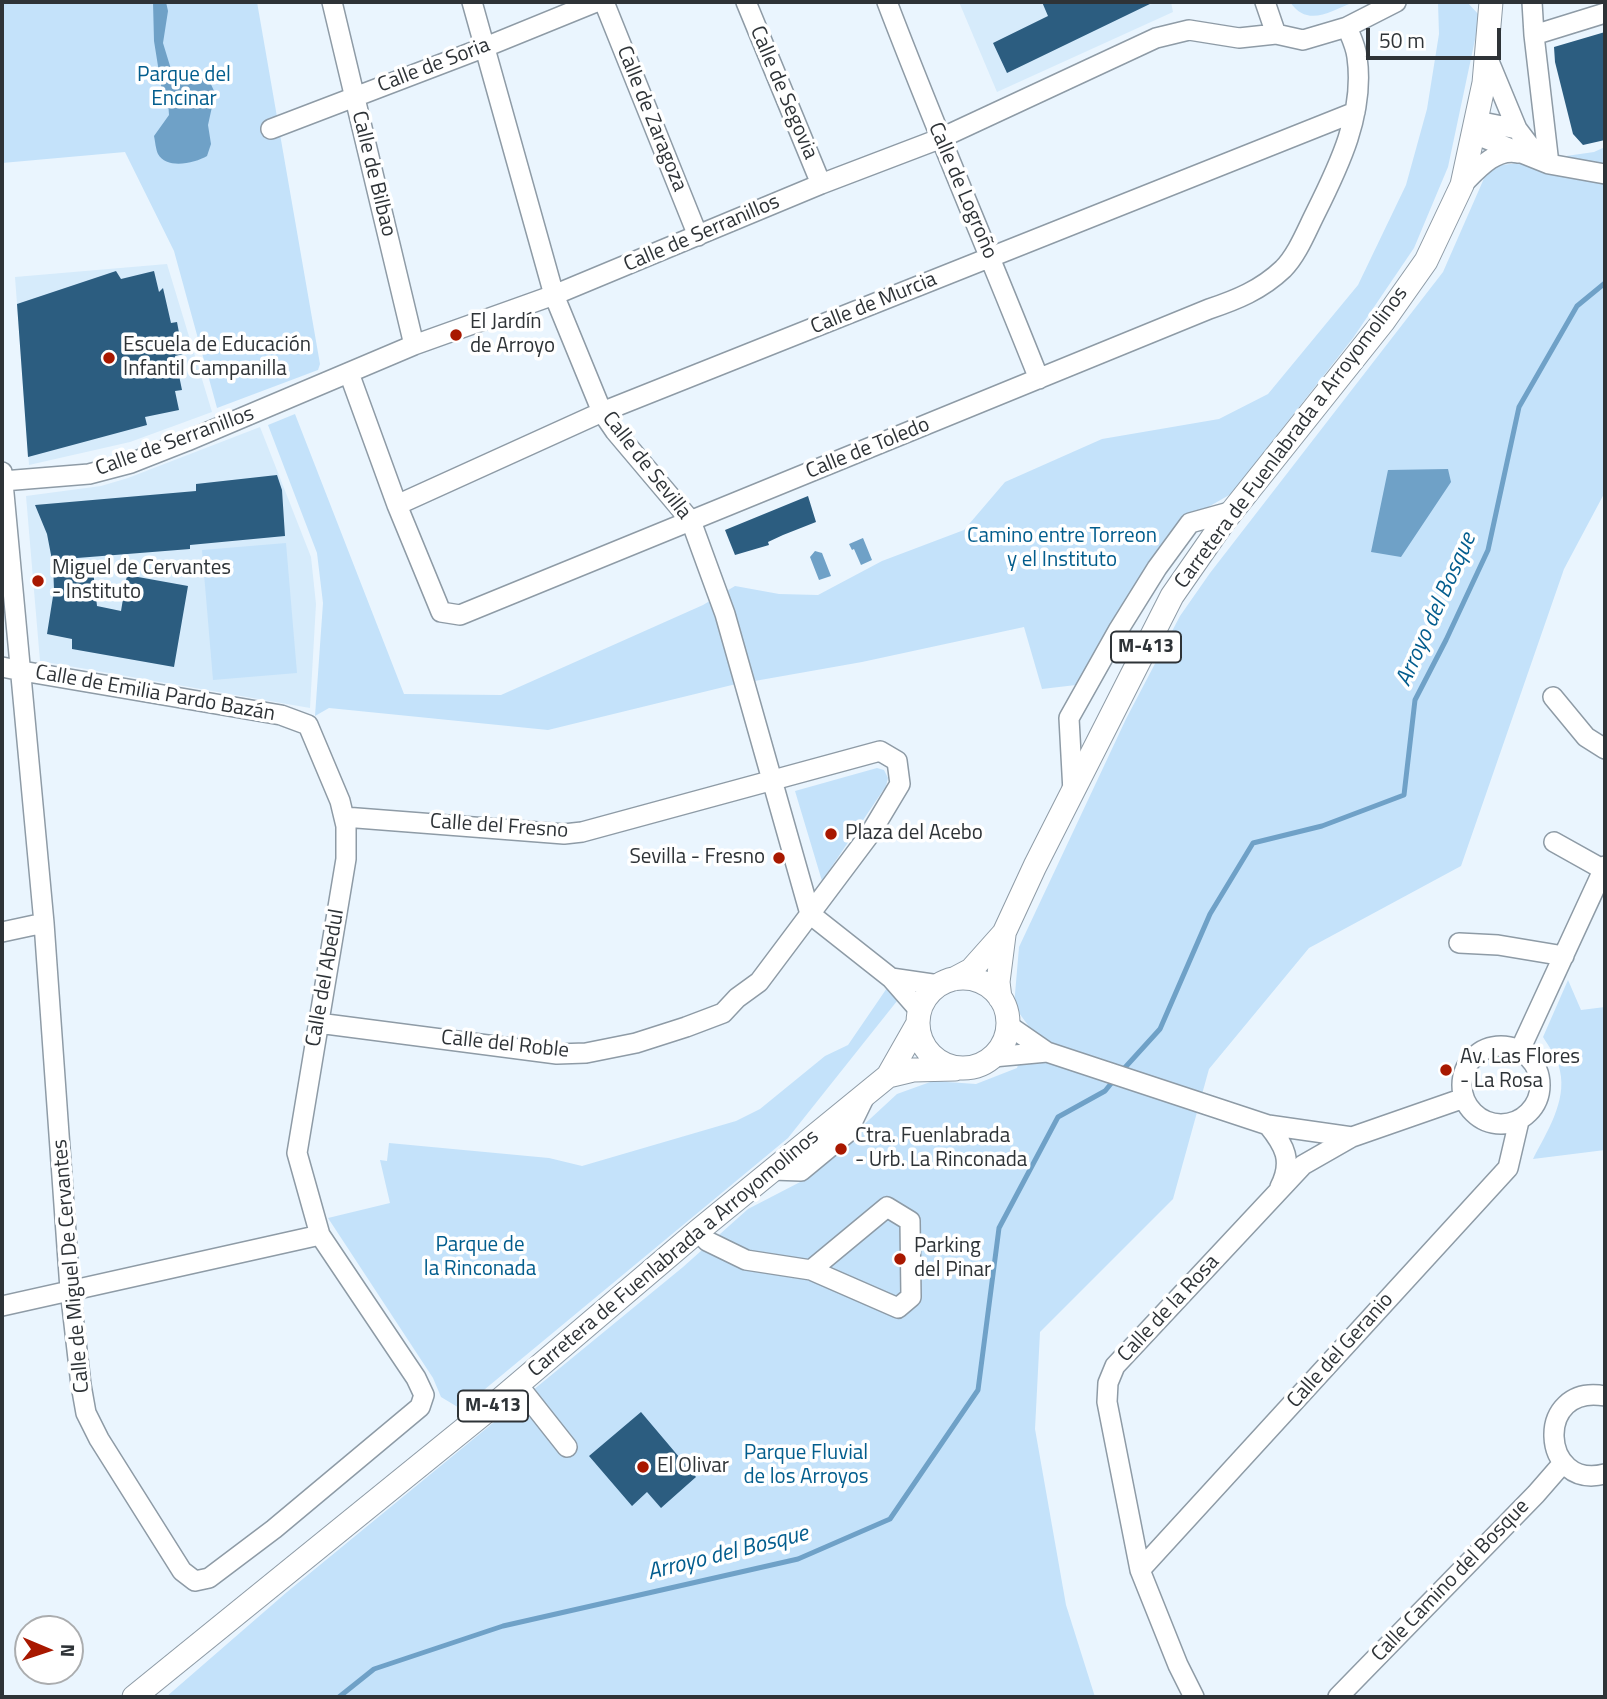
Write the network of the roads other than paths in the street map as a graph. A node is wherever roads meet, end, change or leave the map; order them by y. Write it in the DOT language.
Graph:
graph roads {
  1 [pos="332,2"];
  2 [pos="472,2"];
  3 [pos="596,2"];
  4 [pos="604,2"];
  5 [pos="746,2"];
  6 [pos="887,2"];
  7 [pos="1265,2"];
  8 [pos="1396,2"];
  9 [pos="1491,2"];
  10 [pos="1532,2"];
  11 [pos="1605,13"];
  12 [pos="1347,27"];
  13 [pos="1276,34"];
  14 [pos="1534,35"];
  15 [pos="483,48"];
  16 [pos="1488,58"];
  17 [pos="354,96"];
  18 [pos="1355,113"];
  19 [pos="1476,127"];
  20 [pos="271,129"];
  21 [pos="1517,129"];
  22 [pos="939,139"];
  23 [pos="1545,161"];
  24 [pos="1605,174"];
  25 [pos="821,184"];
  26 [pos="1462,185"];
  27 [pos="698,236"];
  28 [pos="991,258"];
  29 [pos="554,295"];
  30 [pos="414,345"];
  31 [pos="349,373"];
  32 [pos="1039,379"];
  33 [pos="602,412"];
  34 [pos="2,477"];
  35 [pos="397,505"];
  36 [pos="1233,511"];
  37 [pos="691,521"];
  38 [pos="2,667"];
  39 [pos="22,671"];
  40 [pos="1553,697"];
  41 [pos="308,725"];
  42 [pos="1605,749"];
  43 [pos="774,780"];
  44 [pos="1073,792"];
  45 [pos="344,817"];
  46 [pos="1554,842"];
  47 [pos="1604,868"];
  48 [pos="810,914"];
  49 [pos="44,923"];
  50 [pos="2,932"];
  51 [pos="1004,933"];
  52 [pos="1460,943"];
  53 [pos="1563,957"];
  54 [pos="891,978"];
  55 [pos="946,982"];
  56 [pos="1000,998"];
  57 [pos="918,1017"];
  58 [pos="318,1023"];
  59 [pos="1008,1025"];
  60 [pos="1520,1050"];
  61 [pos="1047,1052"];
  62 [pos="993,1057"];
  63 [pos="965,1069"];
  64 [pos="888,1076"];
  65 [pos="1464,1098"];
  66 [pos="1519,1121"];
  67 [pos="1268,1125"];
  68 [pos="1352,1137"];
  69 [pos="1278,1192"];
  70 [pos="698,1231"];
  71 [pos="320,1236"];
  72 [pos="811,1270"];
  73 [pos="70,1289"];
  74 [pos="2,1306"];
  75 [pos="518,1385"];
  76 [pos="1605,1396"];
  77 [pos="567,1447"];
  78 [pos="1563,1463"];
  79 [pos="1605,1474"];
  80 [pos="1140,1570"];
  81 [pos="134,1697"];
  82 [pos="1194,1697"];
  83 [pos="1338,1697"];
  1 -- 17 [label="street, Calle de Bilbao"];
  2 -- 15 [label="street, Calle de Sevilla"];
  3 -- 15 [label="street, Calle de Soria"];
  4 -- 27 [label="street, Calle de Zaragoza"];
  5 -- 25 [label="street, Calle de Segovia"];
  6 -- 22 [label="street, Calle de Logroño"];
  7 -- 13 [label="street"];
  8 -- 12 [label="street, Calle de Serranillos"];
  9 -- 16 [label="main road, Carretera de Fuenlabrada a Arroyomolinos / M-413"];
  10 -- 14 [label="street"];
  11 -- 14 [label="street"];
  12 -- 13 [label="street, Calle de Serranillos"];
  12 -- 18 [label="street, Calle de Toledo"];
  13 -- 22 [label="street, Calle de Serranillos"];
  14 -- 23 [label="street"];
  15 -- 17 [label="street, Calle de Soria"];
  15 -- 29 [label="street, Calle de Sevilla"];
  16 -- 19 [label="main road, Carretera de Fuenlabrada a Arroyomolinos / M-413"];
  16 -- 21 [label="street"];
  17 -- 20 [label="street, Calle de Soria"];
  17 -- 30 [label="street, Calle de Bilbao"];
  18 -- 28 [label="street, Calle de Murcia"];
  18 -- 32 [label="street, Calle de Toledo"];
  19 -- 21 [label="street"];
  19 -- 23 [label="street"];
  19 -- 26 [label="main road, Carretera de Fuenlabrada a Arroyomolinos / M-413"];
  21 -- 23 [label="street"];
  22 -- 25 [label="street, Calle de Serranillos"];
  22 -- 28 [label="street, Calle de Logroño"];
  23 -- 24 [label="street"];
  23 -- 26 [label="street"];
  25 -- 27 [label="street, Calle de Serranillos"];
  26 -- 36 [label="main road, Carretera de Fuenlabrada a Arroyomolinos / M-413"];
  27 -- 29 [label="street, Calle de Serranillos"];
  28 -- 32 [label="street, Calle de Logroño"];
  28 -- 33 [label="street, Calle de Murcia"];
  29 -- 30 [label="street, Calle de Serranillos"];
  29 -- 33 [label="street, Calle de Sevilla"];
  30 -- 31 [label="street, Calle de Serranillos"];
  31 -- 34 [label="street, Calle de Serranillos"];
  31 -- 35 [label="street, Calle de Toledo"];
  32 -- 37 [label="street, Calle de Toledo"];
  33 -- 35 [label="street, Calle de Murcia"];
  33 -- 37 [label="street, Calle de Sevilla"];
  34 -- 39 [label="street, Calle de Miguel De Cervantes"];
  35 -- 37 [label="street, Calle de Toledo"];
  36 -- 44 [label="main road, Carretera de Fuenlabrada a Arroyomolinos / M-413"];
  36 -- 44 [label="street"];
  37 -- 43 [label="street, Calle de Sevilla"];
  38 -- 39 [label="street, Calle de Emilia Pardo Bazán"];
  39 -- 41 [label="street, Calle de Emilia Pardo Bazán"];
  39 -- 49 [label="street, Calle de Miguel De Cervantes"];
  40 -- 42 [label="street"];
  41 -- 45 [label="street, Calle del Abedul"];
  43 -- 45 [label="street, Calle del Fresno"];
  43 -- 48 [label="street, Calle de Sevilla"];
  43 -- 48 [label="street"];
  44 -- 51 [label="main road, Carretera de Fuenlabrada a Arroyomolinos / M-413"];
  45 -- 58 [label="street, Calle del Abedul"];
  46 -- 47 [label="street"];
  47 -- 53 [label="street"];
  48 -- 54 [label="street"];
  48 -- 58 [label="street, Calle del Roble"];
  49 -- 50 [label="street"];
  49 -- 73 [label="street, Calle de Miguel De Cervantes"];
  51 -- 55 [label="main road, Carretera de Fuenlabrada a Arroyomolinos / M-413"];
  51 -- 56 [label="main road, Carretera de Fuenlabrada a Arroyomolinos / M-413"];
  52 -- 53 [label="street"];
  53 -- 60 [label="street"];
  54 -- 55 [label="street"];
  54 -- 57 [label="street"];
  55 -- 56 [label="main road"];
  55 -- 57 [label="main road, M-413"];
  56 -- 59 [label="main road, M-413"];
  57 -- 63 [label="main road"];
  57 -- 64 [label="main road, Carretera de Fuenlabrada a Arroyomolinos / M-413"];
  58 -- 71 [label="street, Calle del Abedul"];
  59 -- 61 [label="street"];
  59 -- 62 [label="main road"];
  60 -- 65 [label="street"];
  60 -- 66 [label="street"];
  61 -- 62 [label="street"];
  61 -- 67 [label="street"];
  62 -- 63 [label="main road, M-413"];
  63 -- 64 [label="main road, Carretera de Fuenlabrada a Arroyomolinos / M-413"];
  64 -- 70 [label="main road, Carretera de Fuenlabrada a Arroyomolinos / M-413"];
  65 -- 66 [label="street"];
  65 -- 68 [label="street, Calle de la Rosa"];
  66 -- 80 [label="street, Calle del Geranio"];
  67 -- 68 [label="street"];
  67 -- 69 [label="street, Calle de la Rosa"];
  68 -- 69 [label="street, Calle de la Rosa"];
  69 -- 80 [label="street, Calle de la Rosa"];
  70 -- 72 [label="street"];
  70 -- 75 [label="main road, Carretera de Fuenlabrada a Arroyomolinos / M-413"];
  71 -- 73 [label="street"];
  71 -- 73 [label="street, Calle de Miguel De Cervantes"];
  72 -- 72 [label="street"];
  73 -- 74 [label="street"];
  75 -- 77 [label="street"];
  75 -- 81 [label="main road, Carretera de Fuenlabrada a Arroyomolinos / M-413"];
  76 -- 78 [label="street"];
  78 -- 79 [label="street"];
  78 -- 83 [label="street, Calle Camino del Bosque"];
  80 -- 82 [label="street"];
}
